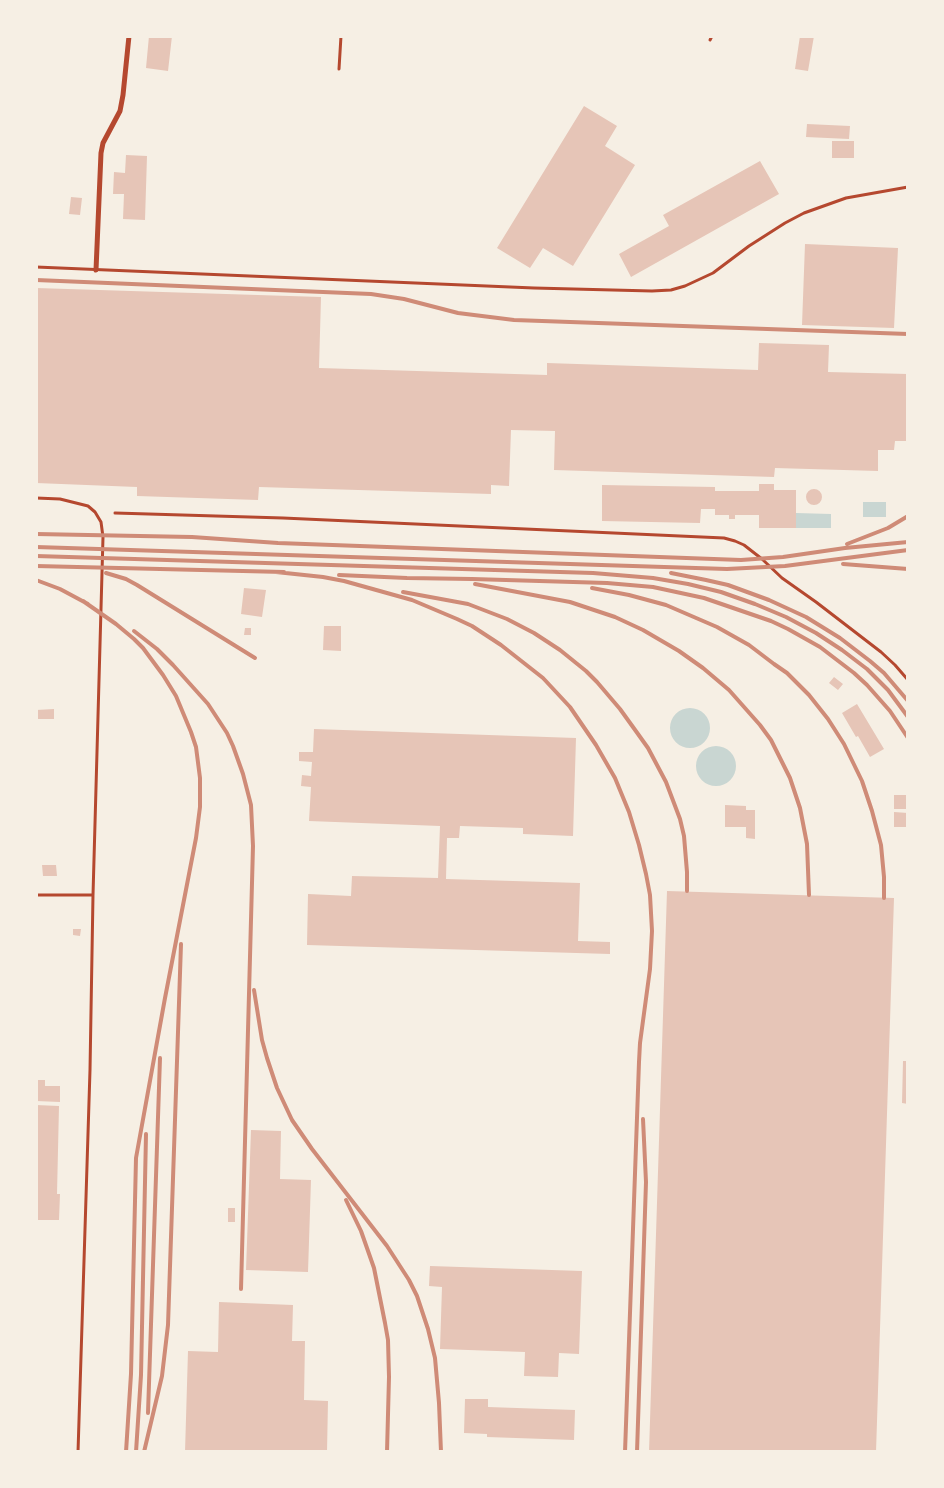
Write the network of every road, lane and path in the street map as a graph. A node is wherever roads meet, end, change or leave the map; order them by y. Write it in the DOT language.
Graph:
graph roads {
  1 [pos="129,36"];
  2 [pos="341,36"];
  3 [pos="339,69"];
  4 [pos="908,187"];
  5 [pos="36,267"];
  6 [pos="96,270"];
  7 [pos="36,498"];
  8 [pos="115,513"];
  9 [pos="908,680"];
  10 [pos="36,895"];
  11 [pos="93,895"];
  12 [pos="78,1452"];
  1 -- 6 [label="street"];
  2 -- 3 [label="lane"];
  4 -- 6 [label="lane"];
  5 -- 6 [label="lane"];
  7 -- 11 [label="lane"];
  8 -- 9 [label="lane"];
  10 -- 11 [label="lane"];
  11 -- 12 [label="lane"];
}
